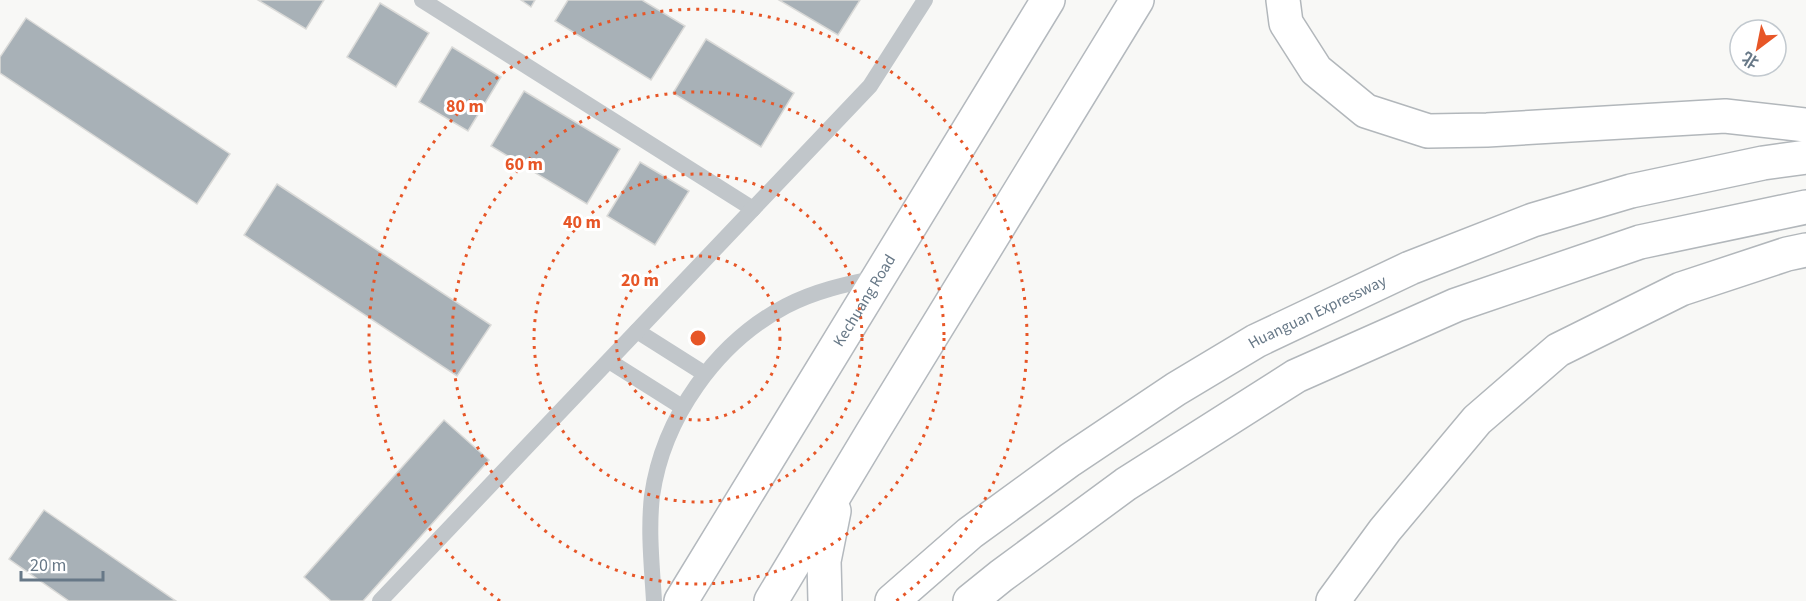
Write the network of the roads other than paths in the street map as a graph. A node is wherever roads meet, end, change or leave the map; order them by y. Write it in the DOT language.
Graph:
graph roads {
  1 [pos="422,0"];
  2 [pos="925,0"];
  3 [pos="1048,0"];
  4 [pos="1137,0"];
  5 [pos="1283,0"];
  6 [pos="1806,125"];
  7 [pos="1806,157"];
  8 [pos="1806,207"];
  9 [pos="753,209"];
  10 [pos="1806,250"];
  11 [pos="878,278"];
  12 [pos="637,331"];
  13 [pos="609,361"];
  14 [pos="705,374"];
  15 [pos="682,407"];
  16 [pos="839,488"];
  17 [pos="380,601"];
  18 [pos="654,601"];
  19 [pos="681,601"];
  20 [pos="771,601"];
  21 [pos="825,601"];
  22 [pos="892,601"];
  23 [pos="970,601"];
  24 [pos="1332,601"];
  1 -- 9 [label="lane"];
  2 -- 9 [label="lane"];
  3 -- 11 [label="main road, Kechuang Road"];
  4 -- 16 [label="main road"];
  5 -- 6 [label="main road"];
  7 -- 22 [label="main road, Huanguan Expressway"];
  8 -- 23 [label="main road"];
  9 -- 12 [label="lane"];
  10 -- 24 [label="main road"];
  11 -- 14 [label="lane"];
  11 -- 19 [label="main road, Kechuang Road"];
  12 -- 13 [label="lane"];
  12 -- 14 [label="lane"];
  13 -- 15 [label="lane"];
  13 -- 17 [label="lane"];
  14 -- 15 [label="lane"];
  15 -- 18 [label="lane"];
  16 -- 20 [label="main road"];
  16 -- 21 [label="main road"];
}
